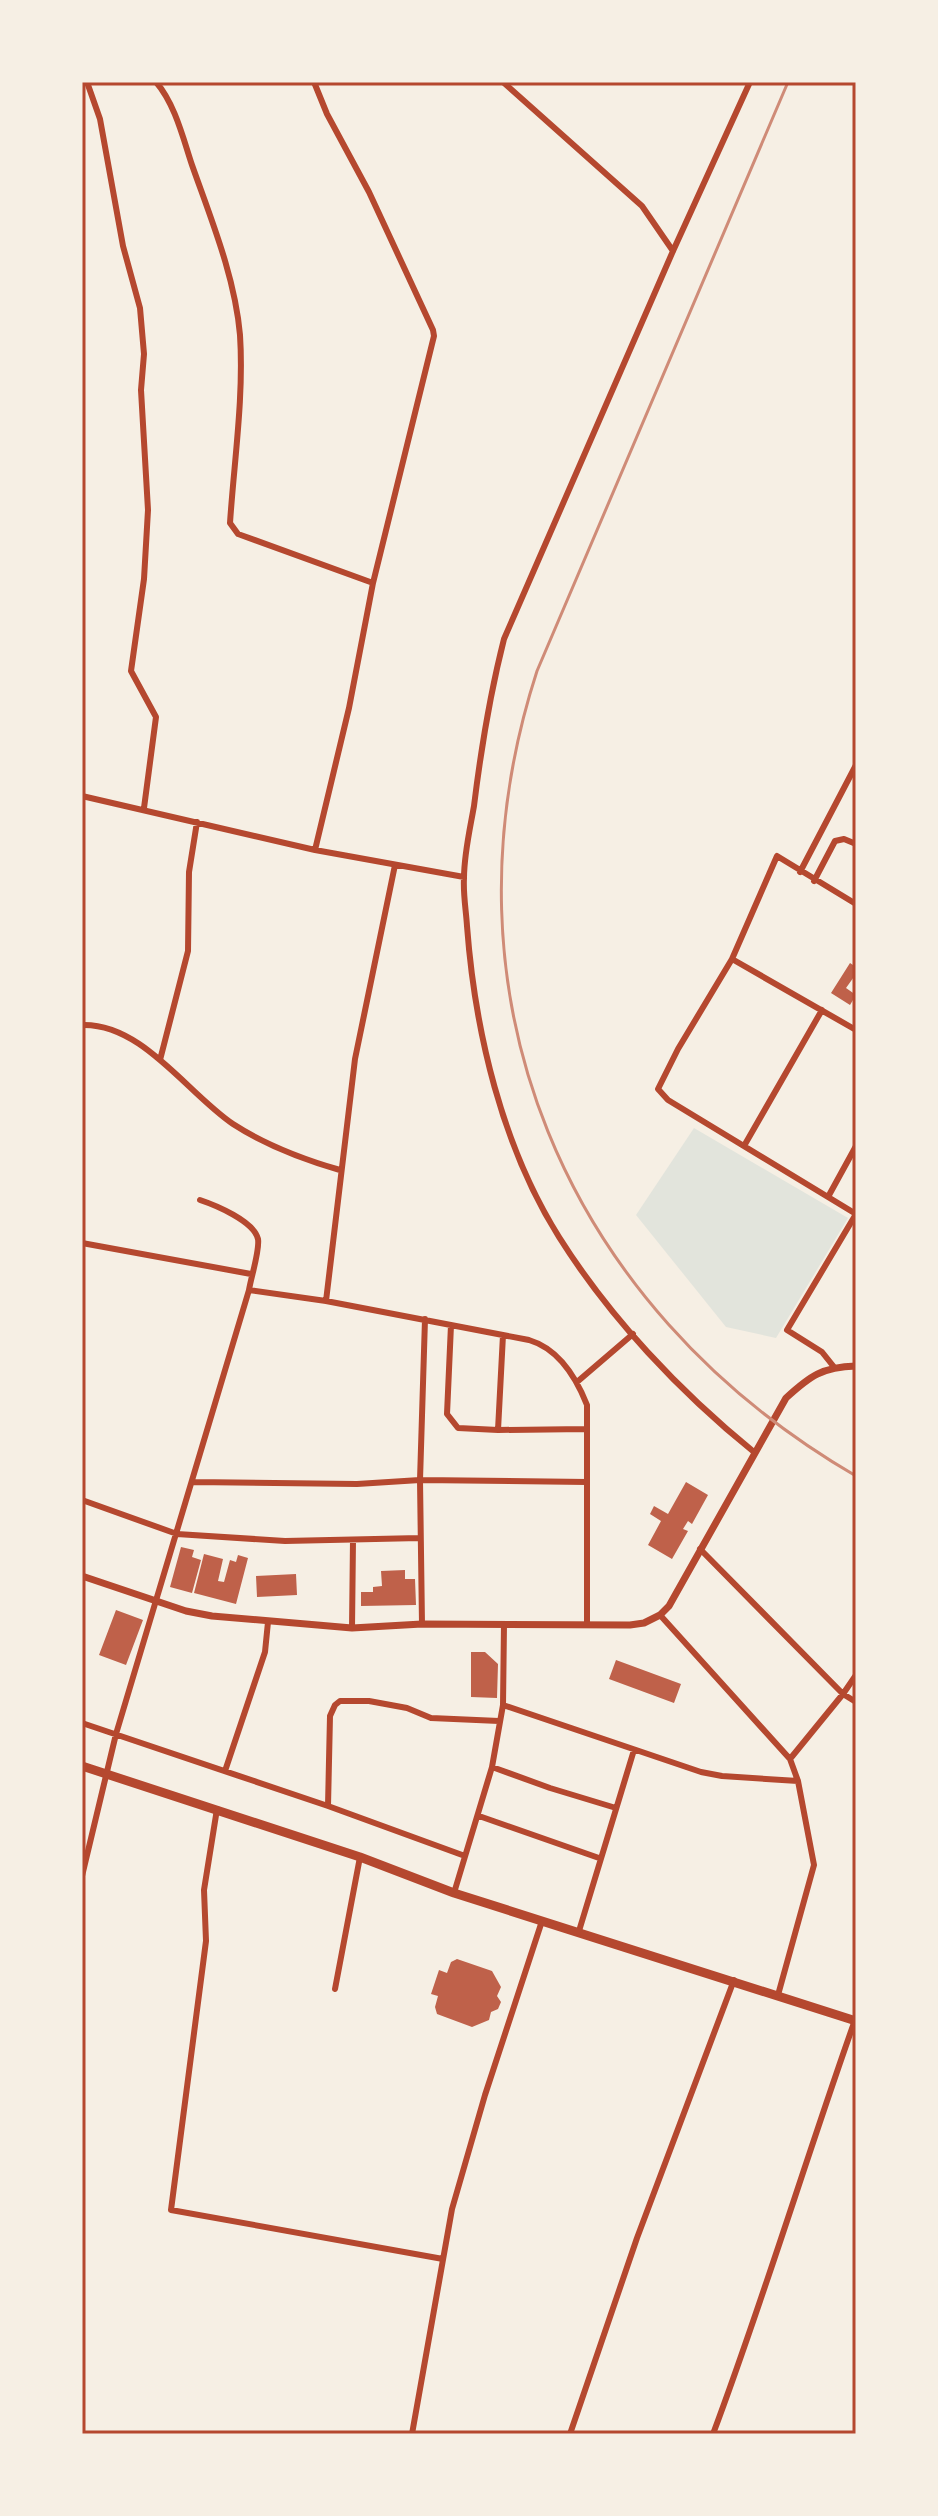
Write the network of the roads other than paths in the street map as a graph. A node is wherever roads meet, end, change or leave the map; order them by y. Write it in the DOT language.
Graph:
graph roads {
  1 [pos="87,82"];
  2 [pos="156,82"];
  3 [pos="314,82"];
  4 [pos="503,82"];
  5 [pos="750,82"];
  6 [pos="673,251"];
  7 [pos="373,583"];
  8 [pos="856,765"];
  9 [pos="82,796"];
  10 [pos="144,808"];
  11 [pos="197,822"];
  12 [pos="856,844"];
  13 [pos="315,850"];
  14 [pos="395,865"];
  15 [pos="800,872"];
  16 [pos="464,877"];
  17 [pos="814,881"];
  18 [pos="856,904"];
  19 [pos="732,959"];
  20 [pos="822,1010"];
  21 [pos="82,1025"];
  22 [pos="856,1030"];
  23 [pos="160,1060"];
  24 [pos="744,1146"];
  25 [pos="856,1146"];
  26 [pos="340,1170"];
  27 [pos="828,1197"];
  28 [pos="200,1200"];
  29 [pos="856,1214"];
  30 [pos="82,1243"];
  31 [pos="251,1274"];
  32 [pos="249,1290"];
  33 [pos="326,1301"];
  34 [pos="425,1319"];
  35 [pos="451,1325"];
  36 [pos="633,1334"];
  37 [pos="503,1335"];
  38 [pos="856,1366"];
  39 [pos="834,1367"];
  40 [pos="577,1382"];
  41 [pos="586,1429"];
  42 [pos="498,1430"];
  43 [pos="754,1452"];
  44 [pos="420,1480"];
  45 [pos="193,1482"];
  46 [pos="587,1482"];
  47 [pos="82,1500"];
  48 [pos="177,1534"];
  49 [pos="420,1538"];
  50 [pos="353,1540"];
  51 [pos="700,1549"];
  52 [pos="82,1576"];
  53 [pos="157,1601"];
  54 [pos="660,1615"];
  55 [pos="268,1622"];
  56 [pos="422,1624"];
  57 [pos="504,1624"];
  58 [pos="587,1625"];
  59 [pos="352,1628"];
  60 [pos="856,1675"];
  61 [pos="843,1694"];
  62 [pos="856,1702"];
  63 [pos="503,1705"];
  64 [pos="499,1721"];
  65 [pos="82,1723"];
  66 [pos="116,1734"];
  67 [pos="634,1750"];
  68 [pos="790,1759"];
  69 [pos="82,1766"];
  70 [pos="492,1767"];
  71 [pos="225,1771"];
  72 [pos="107,1774"];
  73 [pos="798,1781"];
  74 [pos="328,1806"];
  75 [pos="616,1808"];
  76 [pos="217,1809"];
  77 [pos="479,1816"];
  78 [pos="465,1856"];
  79 [pos="360,1857"];
  80 [pos="599,1858"];
  81 [pos="82,1876"];
  82 [pos="454,1893"];
  83 [pos="542,1921"];
  84 [pos="579,1931"];
  85 [pos="734,1980"];
  86 [pos="335,1989"];
  87 [pos="778,1995"];
  88 [pos="855,2021"];
  89 [pos="443,2259"];
  90 [pos="412,2434"];
  91 [pos="570,2434"];
  92 [pos="713,2434"];
  1 -- 10 [label="street"];
  2 -- 7 [label="street"];
  3 -- 7 [label="street"];
  4 -- 6 [label="street"];
  5 -- 6 [label="street"];
  6 -- 16 [label="street"];
  7 -- 13 [label="street"];
  8 -- 15 [label="street"];
  9 -- 10 [label="street"];
  10 -- 11 [label="street"];
  11 -- 13 [label="street"];
  11 -- 23 [label="street"];
  12 -- 17 [label="street"];
  13 -- 14 [label="street"];
  14 -- 16 [label="street"];
  14 -- 26 [label="street"];
  15 -- 17 [label="street"];
  15 -- 19 [label="street"];
  16 -- 36 [label="street"];
  17 -- 18 [label="street"];
  19 -- 20 [label="street"];
  19 -- 24 [label="street"];
  20 -- 22 [label="street"];
  20 -- 24 [label="street"];
  21 -- 23 [label="street"];
  23 -- 26 [label="street"];
  24 -- 27 [label="street"];
  25 -- 27 [label="street"];
  26 -- 33 [label="street"];
  27 -- 29 [label="street"];
  28 -- 31 [label="street"];
  29 -- 39 [label="street"];
  30 -- 31 [label="street"];
  31 -- 32 [label="street"];
  32 -- 33 [label="street"];
  32 -- 45 [label="street"];
  33 -- 34 [label="street"];
  34 -- 35 [label="street"];
  34 -- 44 [label="street"];
  35 -- 37 [label="street"];
  35 -- 42 [label="street"];
  36 -- 40 [label="street"];
  36 -- 43 [label="street"];
  37 -- 40 [label="street"];
  37 -- 42 [label="street"];
  38 -- 39 [label="street"];
  39 -- 43 [label="street"];
  40 -- 41 [label="street"];
  41 -- 42 [label="street"];
  41 -- 46 [label="street"];
  43 -- 51 [label="street"];
  44 -- 45 [label="street"];
  44 -- 46 [label="street"];
  44 -- 49 [label="street"];
  45 -- 48 [label="street"];
  46 -- 58 [label="street"];
  47 -- 48 [label="street"];
  48 -- 50 [label="street"];
  48 -- 53 [label="street"];
  49 -- 50 [label="street"];
  49 -- 56 [label="street"];
  50 -- 59 [label="street"];
  51 -- 54 [label="street"];
  51 -- 61 [label="street"];
  52 -- 53 [label="street"];
  53 -- 55 [label="street"];
  53 -- 66 [label="street"];
  54 -- 58 [label="street"];
  54 -- 68 [label="street"];
  55 -- 59 [label="street"];
  55 -- 71 [label="street"];
  56 -- 57 [label="street"];
  56 -- 59 [label="street"];
  57 -- 58 [label="street"];
  57 -- 63 [label="street"];
  60 -- 61 [label="street"];
  61 -- 62 [label="street"];
  61 -- 68 [label="street"];
  63 -- 64 [label="street"];
  63 -- 67 [label="street"];
  64 -- 70 [label="street"];
  64 -- 74 [label="street"];
  65 -- 66 [label="street"];
  66 -- 71 [label="street"];
  66 -- 72 [label="street"];
  67 -- 73 [label="street"];
  67 -- 75 [label="street"];
  68 -- 73 [label="street"];
  69 -- 72 [label="main road"];
  70 -- 75 [label="street"];
  70 -- 77 [label="street"];
  71 -- 74 [label="street"];
  72 -- 76 [label="main road"];
  72 -- 81 [label="street"];
  73 -- 87 [label="street"];
  74 -- 78 [label="street"];
  75 -- 80 [label="street"];
  76 -- 79 [label="main road"];
  76 -- 89 [label="street"];
  77 -- 78 [label="street"];
  77 -- 80 [label="street"];
  78 -- 82 [label="street"];
  79 -- 82 [label="main road"];
  79 -- 86 [label="street"];
  80 -- 84 [label="street"];
  82 -- 83 [label="main road"];
  83 -- 84 [label="main road"];
  83 -- 89 [label="street"];
  84 -- 85 [label="main road"];
  85 -- 87 [label="main road"];
  85 -- 91 [label="street"];
  87 -- 88 [label="main road"];
  88 -- 92 [label="street"];
  89 -- 90 [label="street"];
}
